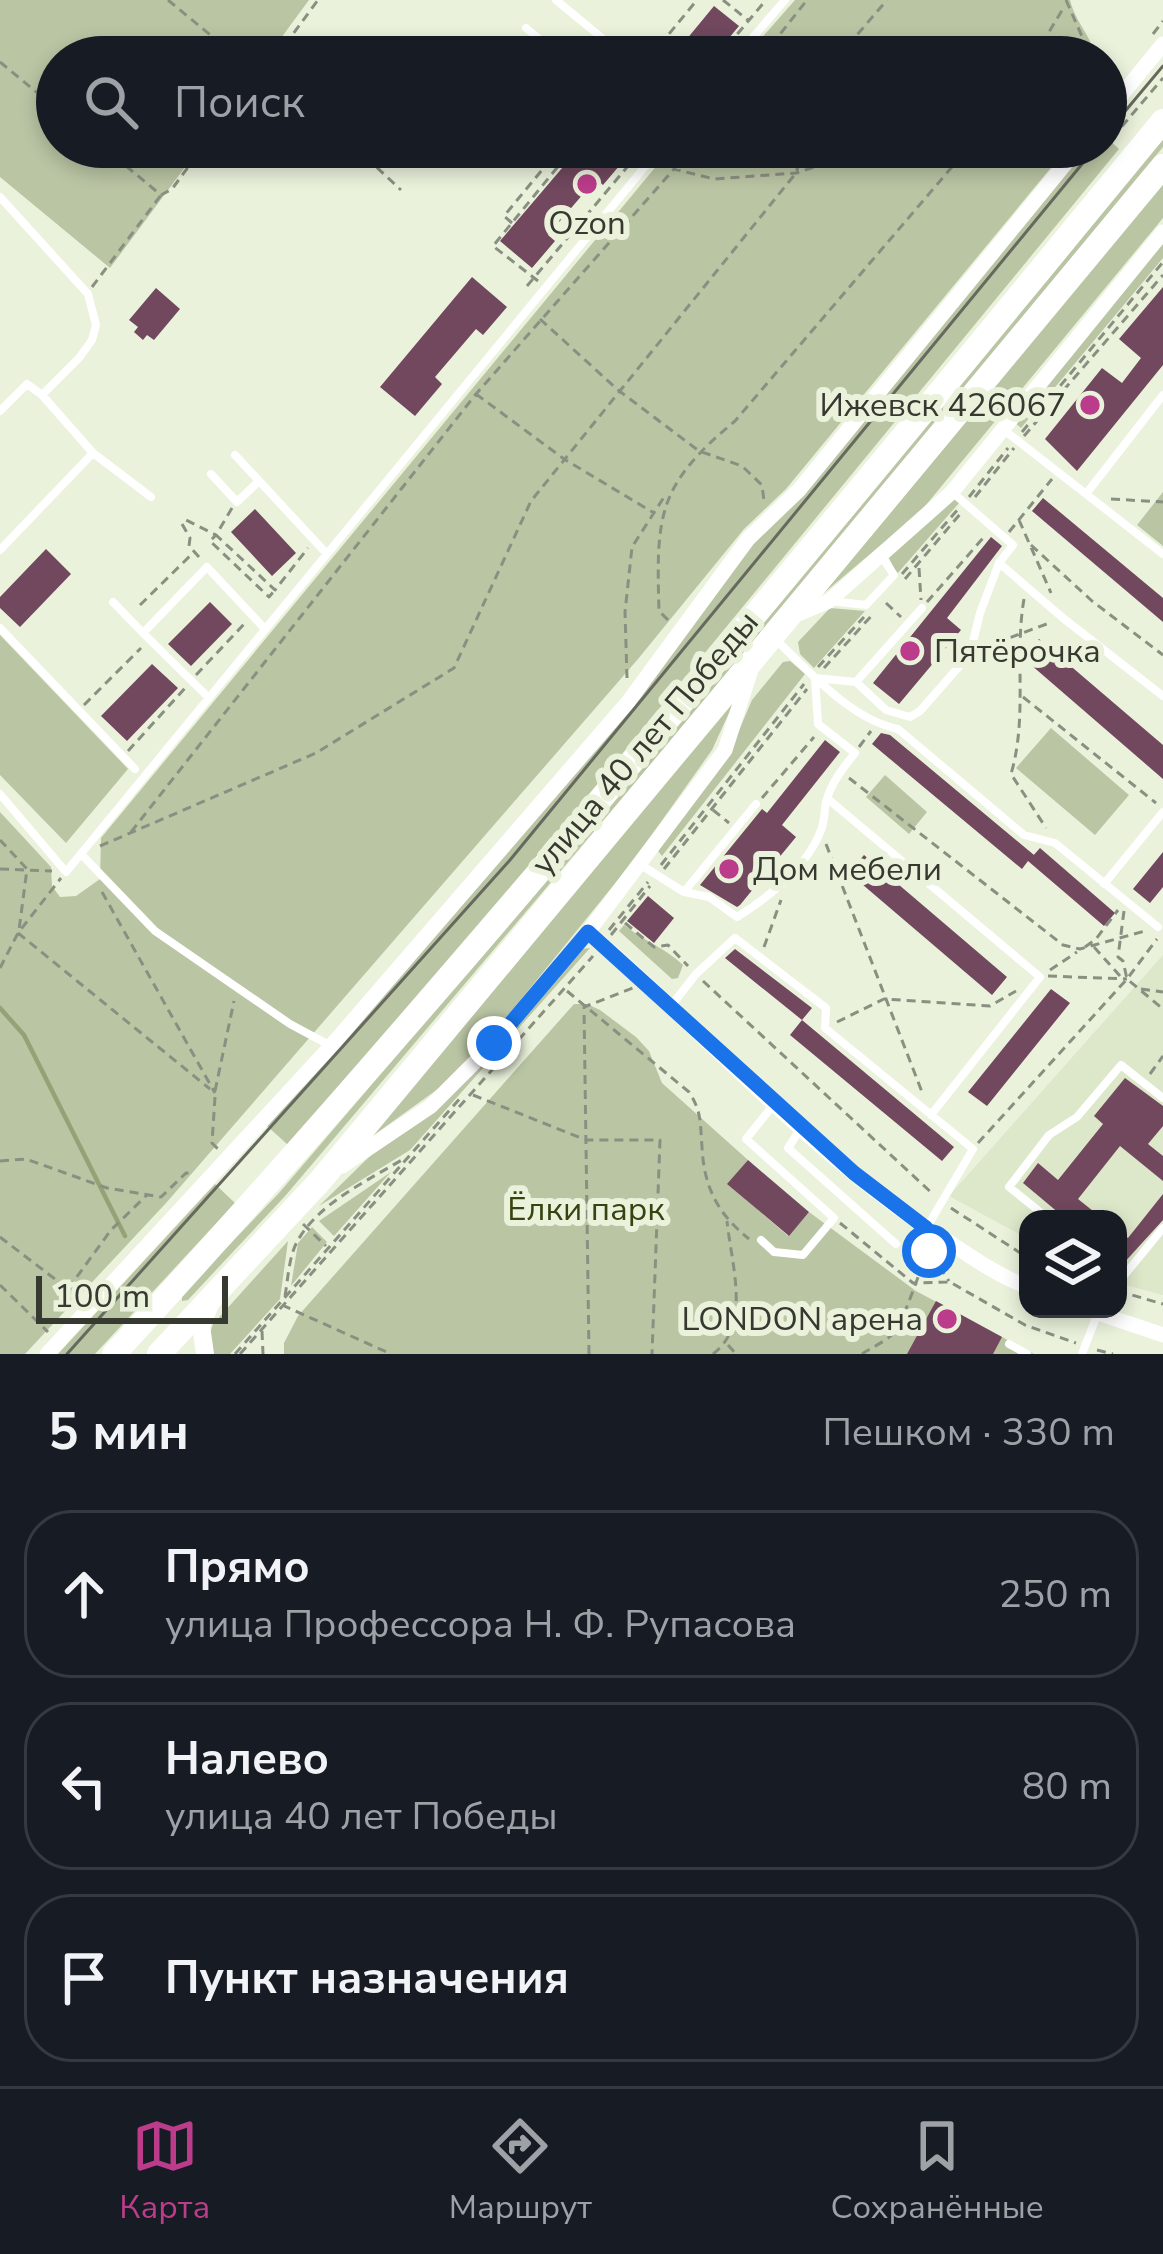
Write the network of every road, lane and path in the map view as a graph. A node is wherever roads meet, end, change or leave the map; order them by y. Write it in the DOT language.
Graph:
graph roads {
  1 [pos="168,0"];
  2 [pos="318,0"];
  3 [pos="556,0"];
  4 [pos="697,0"];
  5 [pos="723,0"];
  6 [pos="766,0"];
  7 [pos="785,0"];
  8 [pos="807,0"];
  9 [pos="887,0"];
  10 [pos="1065,3"];
  11 [pos="748,20"];
  12 [pos="526,28"];
  13 [pos="760,30"];
  14 [pos="212,36"];
  15 [pos="291,36"];
  16 [pos="536,36"];
  17 [pos="599,36"];
  18 [pos="667,36"];
  19 [pos="735,36"];
  20 [pos="755,36"];
  21 [pos="779,36"];
  22 [pos="856,36"];
  23 [pos="1046,36"];
  24 [pos="1081,36"];
  25 [pos="1163,44"];
  26 [pos="0,62"];
  27 [pos="1163,78"];
  28 [pos="36,92"];
  29 [pos="1127,95"];
  30 [pos="1163,121"];
  31 [pos="1127,122"];
  32 [pos="1127,165"];
  33 [pos="1163,166"];
  34 [pos="128,168"];
  35 [pos="188,168"];
  36 [pos="378,168"];
  37 [pos="544,168"];
  38 [pos="557,168"];
  39 [pos="626,168"];
  40 [pos="644,168"];
  41 [pos="798,168"];
  42 [pos="811,168"];
  43 [pos="953,168"];
  44 [pos="1062,168"];
  45 [pos="1124,168"];
  46 [pos="674,170"];
  47 [pos="796,173"];
  48 [pos="401,190"];
  49 [pos="161,195"];
  50 [pos="0,197"];
  51 [pos="512,224"];
  52 [pos="1163,232"];
  53 [pos="1163,262"];
  54 [pos="1163,275"];
  55 [pos="533,277"];
  56 [pos="526,286"];
  57 [pos="542,290"];
  58 [pos="88,294"];
  59 [pos="540,319"];
  60 [pos="464,386"];
  61 [pos="619,390"];
  62 [pos="476,394"];
  63 [pos="42,395"];
  64 [pos="1163,395"];
  65 [pos="0,410"];
  66 [pos="1013,437"];
  67 [pos="699,451"];
  68 [pos="93,453"];
  69 [pos="235,455"];
  70 [pos="564,459"];
  71 [pos="1058,472"];
  72 [pos="211,474"];
  73 [pos="259,481"];
  74 [pos="668,493"];
  75 [pos="151,496"];
  76 [pos="1089,496"];
  77 [pos="961,500"];
  78 [pos="237,502"];
  79 [pos="1163,502"];
  80 [pos="654,514"];
  81 [pos="1019,520"];
  82 [pos="766,521"];
  83 [pos="993,528"];
  84 [pos="1012,528"];
  85 [pos="216,535"];
  86 [pos="1029,543"];
  87 [pos="312,544"];
  88 [pos="0,550"];
  89 [pos="194,552"];
  90 [pos="327,554"];
  91 [pos="1163,554"];
  92 [pos="882,556"];
  93 [pos="999,562"];
  94 [pos="919,564"];
  95 [pos="207,567"];
  96 [pos="898,578"];
  97 [pos="1026,585"];
  98 [pos="896,589"];
  99 [pos="275,590"];
  100 [pos="829,601"];
  101 [pos="113,602"];
  102 [pos="925,604"];
  103 [pos="140,605"];
  104 [pos="869,610"];
  105 [pos="658,611"];
  106 [pos="790,617"];
  107 [pos="1063,618"];
  108 [pos="908,623"];
  109 [pos="0,628"];
  110 [pos="265,629"];
  111 [pos="143,633"];
  112 [pos="1018,633"];
  113 [pos="772,637"];
  114 [pos="970,654"];
  115 [pos="1163,655"];
  116 [pos="754,659"];
  117 [pos="813,676"];
  118 [pos="856,682"];
  119 [pos="1022,695"];
  120 [pos="1163,696"];
  121 [pos="209,698"];
  122 [pos="628,702"];
  123 [pos="876,724"];
  124 [pos="822,728"];
  125 [pos="855,753"];
  126 [pos="135,770"];
  127 [pos="840,771"];
  128 [pos="0,794"];
  129 [pos="826,798"];
  130 [pos="759,801"];
  131 [pos="712,809"];
  132 [pos="1163,810"];
  133 [pos="735,828"];
  134 [pos="821,831"];
  135 [pos="129,833"];
  136 [pos="0,841"];
  137 [pos="1055,843"];
  138 [pos="81,854"];
  139 [pos="0,869"];
  140 [pos="27,869"];
  141 [pos="66,872"];
  142 [pos="651,872"];
  143 [pos="791,873"];
  144 [pos="1104,884"];
  145 [pos="684,892"];
  146 [pos="103,894"];
  147 [pos="1126,900"];
  148 [pos="620,919"];
  149 [pos="1158,927"];
  150 [pos="18,933"];
  151 [pos="1121,938"];
  152 [pos="597,940"];
  153 [pos="1093,946"];
  154 [pos="1081,950"];
  155 [pos="761,954"];
  156 [pos="0,968"];
  157 [pos="696,974"];
  158 [pos="1040,976"];
  159 [pos="1124,980"];
  160 [pos="646,983"];
  161 [pos="236,987"];
  162 [pos="563,987"];
  163 [pos="1138,988"];
  164 [pos="1163,992"];
  165 [pos="884,999"];
  166 [pos="671,1006"];
  167 [pos="584,1007"];
  168 [pos="1163,1009"];
  169 [pos="825,1028"];
  170 [pos="331,1046"];
  171 [pos="1163,1056"];
  172 [pos="1153,1070"];
  173 [pos="469,1092"];
  174 [pos="215,1093"];
  175 [pos="1163,1098"];
  176 [pos="776,1102"];
  177 [pos="931,1115"];
  178 [pos="802,1126"];
  179 [pos="586,1141"];
  180 [pos="422,1147"];
  181 [pos="788,1148"];
  182 [pos="973,1149"];
  183 [pos="411,1154"];
  184 [pos="229,1158"];
  185 [pos="0,1161"];
  186 [pos="776,1166"];
  187 [pos="212,1176"];
  188 [pos="320,1181"];
  189 [pos="146,1195"];
  190 [pos="941,1202"];
  191 [pos="1038,1210"];
  192 [pos="834,1218"];
  193 [pos="727,1221"];
  194 [pos="308,1227"];
  195 [pos="926,1228"];
  196 [pos="1163,1228"];
  197 [pos="1,1240"];
  198 [pos="896,1244"];
  199 [pos="763,1245"];
  200 [pos="330,1250"];
  201 [pos="929,1251"];
  202 [pos="1019,1252"];
  203 [pos="1127,1268"];
  204 [pos="913,1282"];
  205 [pos="950,1282"];
  206 [pos="1019,1284"];
  207 [pos="0,1285"];
  208 [pos="68,1289"];
  209 [pos="103,1292"];
  210 [pos="1127,1294"];
  211 [pos="212,1298"];
  212 [pos="284,1299"];
  213 [pos="163,1300"];
  214 [pos="1163,1304"];
  215 [pos="282,1306"];
  216 [pos="1093,1318"];
  217 [pos="1117,1318"];
  218 [pos="188,1324"];
  219 [pos="262,1329"];
  220 [pos="1163,1335"];
  221 [pos="727,1344"];
  222 [pos="1009,1344"];
  223 [pos="52,1348"];
  224 [pos="247,1350"];
  225 [pos="1084,1350"];
  226 [pos="114,1354"];
  227 [pos="159,1354"];
  228 [pos="205,1354"];
  229 [pos="237,1354"];
  230 [pos="263,1354"];
  231 [pos="391,1354"];
  232 [pos="590,1354"];
  233 [pos="652,1354"];
  234 [pos="713,1354"];
  235 [pos="736,1354"];
  236 [pos="862,1354"];
  237 [pos="1027,1354"];
  238 [pos="1113,1354"];
  1 -- 14 [label="path"];
  2 -- 15 [label="path"];
  3 -- 17 [label="lane"];
  4 -- 18 [label="path"];
  5 -- 11 [label="path"];
  6 -- 11 [label="path"];
  7 -- 13 [label="lane"];
  8 -- 21 [label="path"];
  9 -- 22 [label="path"];
  10 -- 23 [label="path"];
  10 -- 24 [label="path"];
  11 -- 13 [label="path"];
  11 -- 19 [label="path"];
  12 -- 16 [label="lane"];
  13 -- 20 [label="lane"];
  25 -- 29 [label="street"];
  26 -- 28 [label="path"];
  27 -- 31 [label="path"];
  30 -- 32 [label="main road, улица 40 лет Победы"];
  33 -- 106 [label="main road, улица 40 лет Победы"];
  34 -- 49 [label="path"];
  35 -- 49 [label="path"];
  36 -- 48 [label="path"];
  37 -- 51 [label="path"];
  38 -- 51 [label="path"];
  39 -- 55 [label="path"];
  40 -- 57 [label="lane"];
  41 -- 47 [label="path"];
  42 -- 47 [label="path"];
  43 -- 67 [label="path"];
  44 -- 82 [label="street, улица 40 лет Победы"];
  45 -- 213 [label="main road, улица 40 лет Победы"];
  46 -- 47 [label="path"];
  46 -- 59 [label="path"];
  47 -- 61 [label="path"];
  49 -- 58 [label="path"];
  50 -- 58 [label="lane"];
  51 -- 55 [label="path"];
  52 -- 66 [label="street, улица 40 лет Победы"];
  53 -- 66 [label="path"];
  54 -- 66 [label="path"];
  55 -- 56 [label="path"];
  55 -- 57 [label="path"];
  57 -- 59 [label="path"];
  57 -- 60 [label="lane"];
  58 -- 63 [label="lane"];
  59 -- 61 [label="path"];
  59 -- 62 [label="path"];
  60 -- 62 [label="path"];
  60 -- 90 [label="lane"];
  61 -- 67 [label="path"];
  61 -- 70 [label="path"];
  62 -- 70 [label="path"];
  62 -- 135 [label="path"];
  63 -- 65 [label="lane"];
  63 -- 68 [label="lane"];
  64 -- 76 [label="lane"];
  66 -- 71 [label="lane"];
  66 -- 77 [label="street, улица 40 лет Победы"];
  66 -- 77 [label="path"];
  67 -- 74 [label="path"];
  67 -- 82 [label="path"];
  68 -- 75 [label="lane"];
  68 -- 88 [label="lane"];
  69 -- 73 [label="lane"];
  70 -- 80 [label="path"];
  70 -- 135 [label="path"];
  71 -- 76 [label="lane"];
  71 -- 81 [label="path"];
  72 -- 78 [label="lane"];
  73 -- 78 [label="lane"];
  73 -- 90 [label="lane"];
  74 -- 80 [label="path"];
  74 -- 105 [label="path"];
  76 -- 79 [label="path"];
  76 -- 91 [label="lane"];
  77 -- 83 [label="lane"];
  77 -- 92 [label="street, улица 40 лет Победы"];
  77 -- 94 [label="path"];
  77 -- 96 [label="path"];
  78 -- 85 [label="path"];
  80 -- 122 [label="path"];
  81 -- 84 [label="path"];
  81 -- 86 [label="path"];
  82 -- 122 [label="street, улица 40 лет Победы"];
  83 -- 93 [label="lane"];
  83 -- 102 [label="path"];
  85 -- 89 [label="path"];
  85 -- 99 [label="path"];
  85 -- 99 [label="path"];
  86 -- 107 [label="path"];
  86 -- 115 [label="path"];
  87 -- 99 [label="path"];
  89 -- 95 [label="path"];
  89 -- 103 [label="path"];
  90 -- 110 [label="lane"];
  92 -- 100 [label="street, улица 40 лет Победы"];
  92 -- 100 [label="lane"];
  93 -- 97 [label="lane"];
  93 -- 114 [label="lane"];
  94 -- 98 [label="path"];
  94 -- 102 [label="path"];
  95 -- 110 [label="lane"];
  95 -- 111 [label="lane"];
  97 -- 107 [label="lane"];
  97 -- 112 [label="path"];
  100 -- 106 [label="street, улица 40 лет Победы"];
  101 -- 111 [label="lane"];
  102 -- 108 [label="lane"];
  104 -- 117 [label="path"];
  106 -- 113 [label="main road, улица 40 лет Победы"];
  107 -- 112 [label="path"];
  107 -- 120 [label="lane"];
  108 -- 117 [label="path"];
  108 -- 118 [label="lane"];
  109 -- 126 [label="lane"];
  110 -- 121 [label="lane"];
  111 -- 121 [label="lane"];
  112 -- 114 [label="path"];
  112 -- 119 [label="path"];
  113 -- 116 [label="main road, улица 40 лет Победы"];
  113 -- 117 [label="lane"];
  114 -- 118 [label="lane"];
  116 -- 142 [label="street, улица 40 лет Победы"];
  116 -- 188 [label="main road, улица 40 лет Победы"];
  117 -- 118 [label="lane"];
  117 -- 123 [label="lane"];
  117 -- 124 [label="lane"];
  117 -- 131 [label="path"];
  117 -- 142 [label="path"];
  119 -- 132 [label="path"];
  119 -- 137 [label="path"];
  121 -- 138 [label="lane"];
  122 -- 170 [label="street, улица 40 лет Победы"];
  123 -- 125 [label="path"];
  123 -- 137 [label="lane"];
  124 -- 125 [label="lane"];
  124 -- 130 [label="path"];
  125 -- 127 [label="lane"];
  127 -- 129 [label="lane"];
  127 -- 154 [label="path"];
  128 -- 141 [label="lane"];
  129 -- 134 [label="lane"];
  129 -- 158 [label="lane"];
  130 -- 133 [label="lane"];
  131 -- 133 [label="path"];
  131 -- 142 [label="path"];
  132 -- 144 [label="lane"];
  133 -- 145 [label="lane"];
  134 -- 143 [label="lane"];
  134 -- 165 [label="path"];
  135 -- 138 [label="path"];
  136 -- 140 [label="path"];
  137 -- 144 [label="lane"];
  138 -- 141 [label="lane"];
  138 -- 161 [label="lane"];
  139 -- 140 [label="path"];
  140 -- 141 [label="path"];
  140 -- 150 [label="path"];
  141 -- 150 [label="path"];
  142 -- 145 [label="lane"];
  142 -- 148 [label="path"];
  142 -- 152 [label="street, улица 40 лет Победы"];
  143 -- 145 [label="lane"];
  143 -- 155 [label="path"];
  144 -- 147 [label="lane"];
  146 -- 174 [label="path"];
  147 -- 149 [label="lane"];
  147 -- 151 [label="path"];
  147 -- 154 [label="path"];
  148 -- 152 [label="path"];
  148 -- 157 [label="path"];
  149 -- 151 [label="path"];
  149 -- 159 [label="path"];
  150 -- 156 [label="path"];
  150 -- 174 [label="path"];
  151 -- 153 [label="path"];
  151 -- 159 [label="path"];
  152 -- 160 [label="street"];
  152 -- 162 [label="path"];
  152 -- 188 [label="street, улица 40 лет Победы"];
  153 -- 154 [label="path"];
  153 -- 159 [label="path"];
  154 -- 158 [label="path"];
  155 -- 157 [label="lane"];
  155 -- 169 [label="lane"];
  157 -- 166 [label="lane"];
  157 -- 190 [label="path"];
  158 -- 159 [label="path"];
  158 -- 165 [label="path"];
  158 -- 177 [label="lane"];
  159 -- 163 [label="path"];
  159 -- 182 [label="path"];
  160 -- 166 [label="street"];
  160 -- 167 [label="path"];
  161 -- 170 [label="lane"];
  161 -- 174 [label="path"];
  162 -- 167 [label="path"];
  162 -- 173 [label="path"];
  163 -- 164 [label="path"];
  163 -- 168 [label="path"];
  165 -- 169 [label="path"];
  165 -- 177 [label="path"];
  166 -- 176 [label="street"];
  167 -- 179 [label="path"];
  167 -- 193 [label="path"];
  169 -- 177 [label="lane"];
  170 -- 184 [label="street, улица 40 лет Победы"];
  171 -- 172 [label="path"];
  173 -- 179 [label="path"];
  173 -- 180 [label="path"];
  173 -- 183 [label="path"];
  174 -- 184 [label="path"];
  175 -- 191 [label="lane"];
  176 -- 178 [label="street"];
  176 -- 186 [label="lane"];
  177 -- 182 [label="lane"];
  178 -- 181 [label="lane"];
  178 -- 195 [label="street"];
  179 -- 232 [label="path"];
  179 -- 233 [label="path"];
  180 -- 183 [label="path"];
  180 -- 200 [label="path"];
  181 -- 186 [label="lane"];
  181 -- 198 [label="lane"];
  182 -- 190 [label="lane"];
  183 -- 194 [label="path"];
  183 -- 200 [label="path"];
  184 -- 187 [label="street, улица 40 лет Победы"];
  185 -- 189 [label="path"];
  186 -- 192 [label="lane"];
  187 -- 189 [label="path"];
  187 -- 209 [label="street, улица 40 лет Победы"];
  188 -- 211 [label="main road, улица 40 лет Победы"];
  189 -- 208 [label="path"];
  190 -- 195 [label="lane"];
  190 -- 202 [label="path"];
  192 -- 199 [label="lane"];
  192 -- 204 [label="path"];
  193 -- 199 [label="path"];
  193 -- 221 [label="path"];
  194 -- 200 [label="path"];
  194 -- 212 [label="path"];
  195 -- 201 [label="path"];
  195 -- 206 [label="street"];
  196 -- 203 [label="lane"];
  197 -- 208 [label="path"];
  200 -- 212 [label="path"];
  200 -- 215 [label="path"];
  201 -- 204 [label="path"];
  201 -- 205 [label="path"];
  204 -- 205 [label="path"];
  204 -- 236 [label="path"];
  205 -- 225 [label="path"];
  207 -- 223 [label="path"];
  208 -- 209 [label="path"];
  209 -- 223 [label="street, улица 40 лет Победы"];
  210 -- 214 [label="path"];
  211 -- 218 [label="main road, улица 40 лет Победы"];
  211 -- 228 [label="street"];
  212 -- 215 [label="path"];
  212 -- 229 [label="path"];
  213 -- 218 [label="main road"];
  213 -- 226 [label="main road, улица 40 лет Победы"];
  215 -- 219 [label="path"];
  215 -- 231 [label="path"];
  216 -- 225 [label="lane"];
  217 -- 220 [label="street"];
  218 -- 227 [label="main road, улица 40 лет Победы"];
  219 -- 224 [label="path"];
  219 -- 230 [label="path"];
  221 -- 234 [label="path"];
  221 -- 235 [label="path"];
  222 -- 237 [label="lane"];
  224 -- 229 [label="path"];
  225 -- 238 [label="path"];
}
